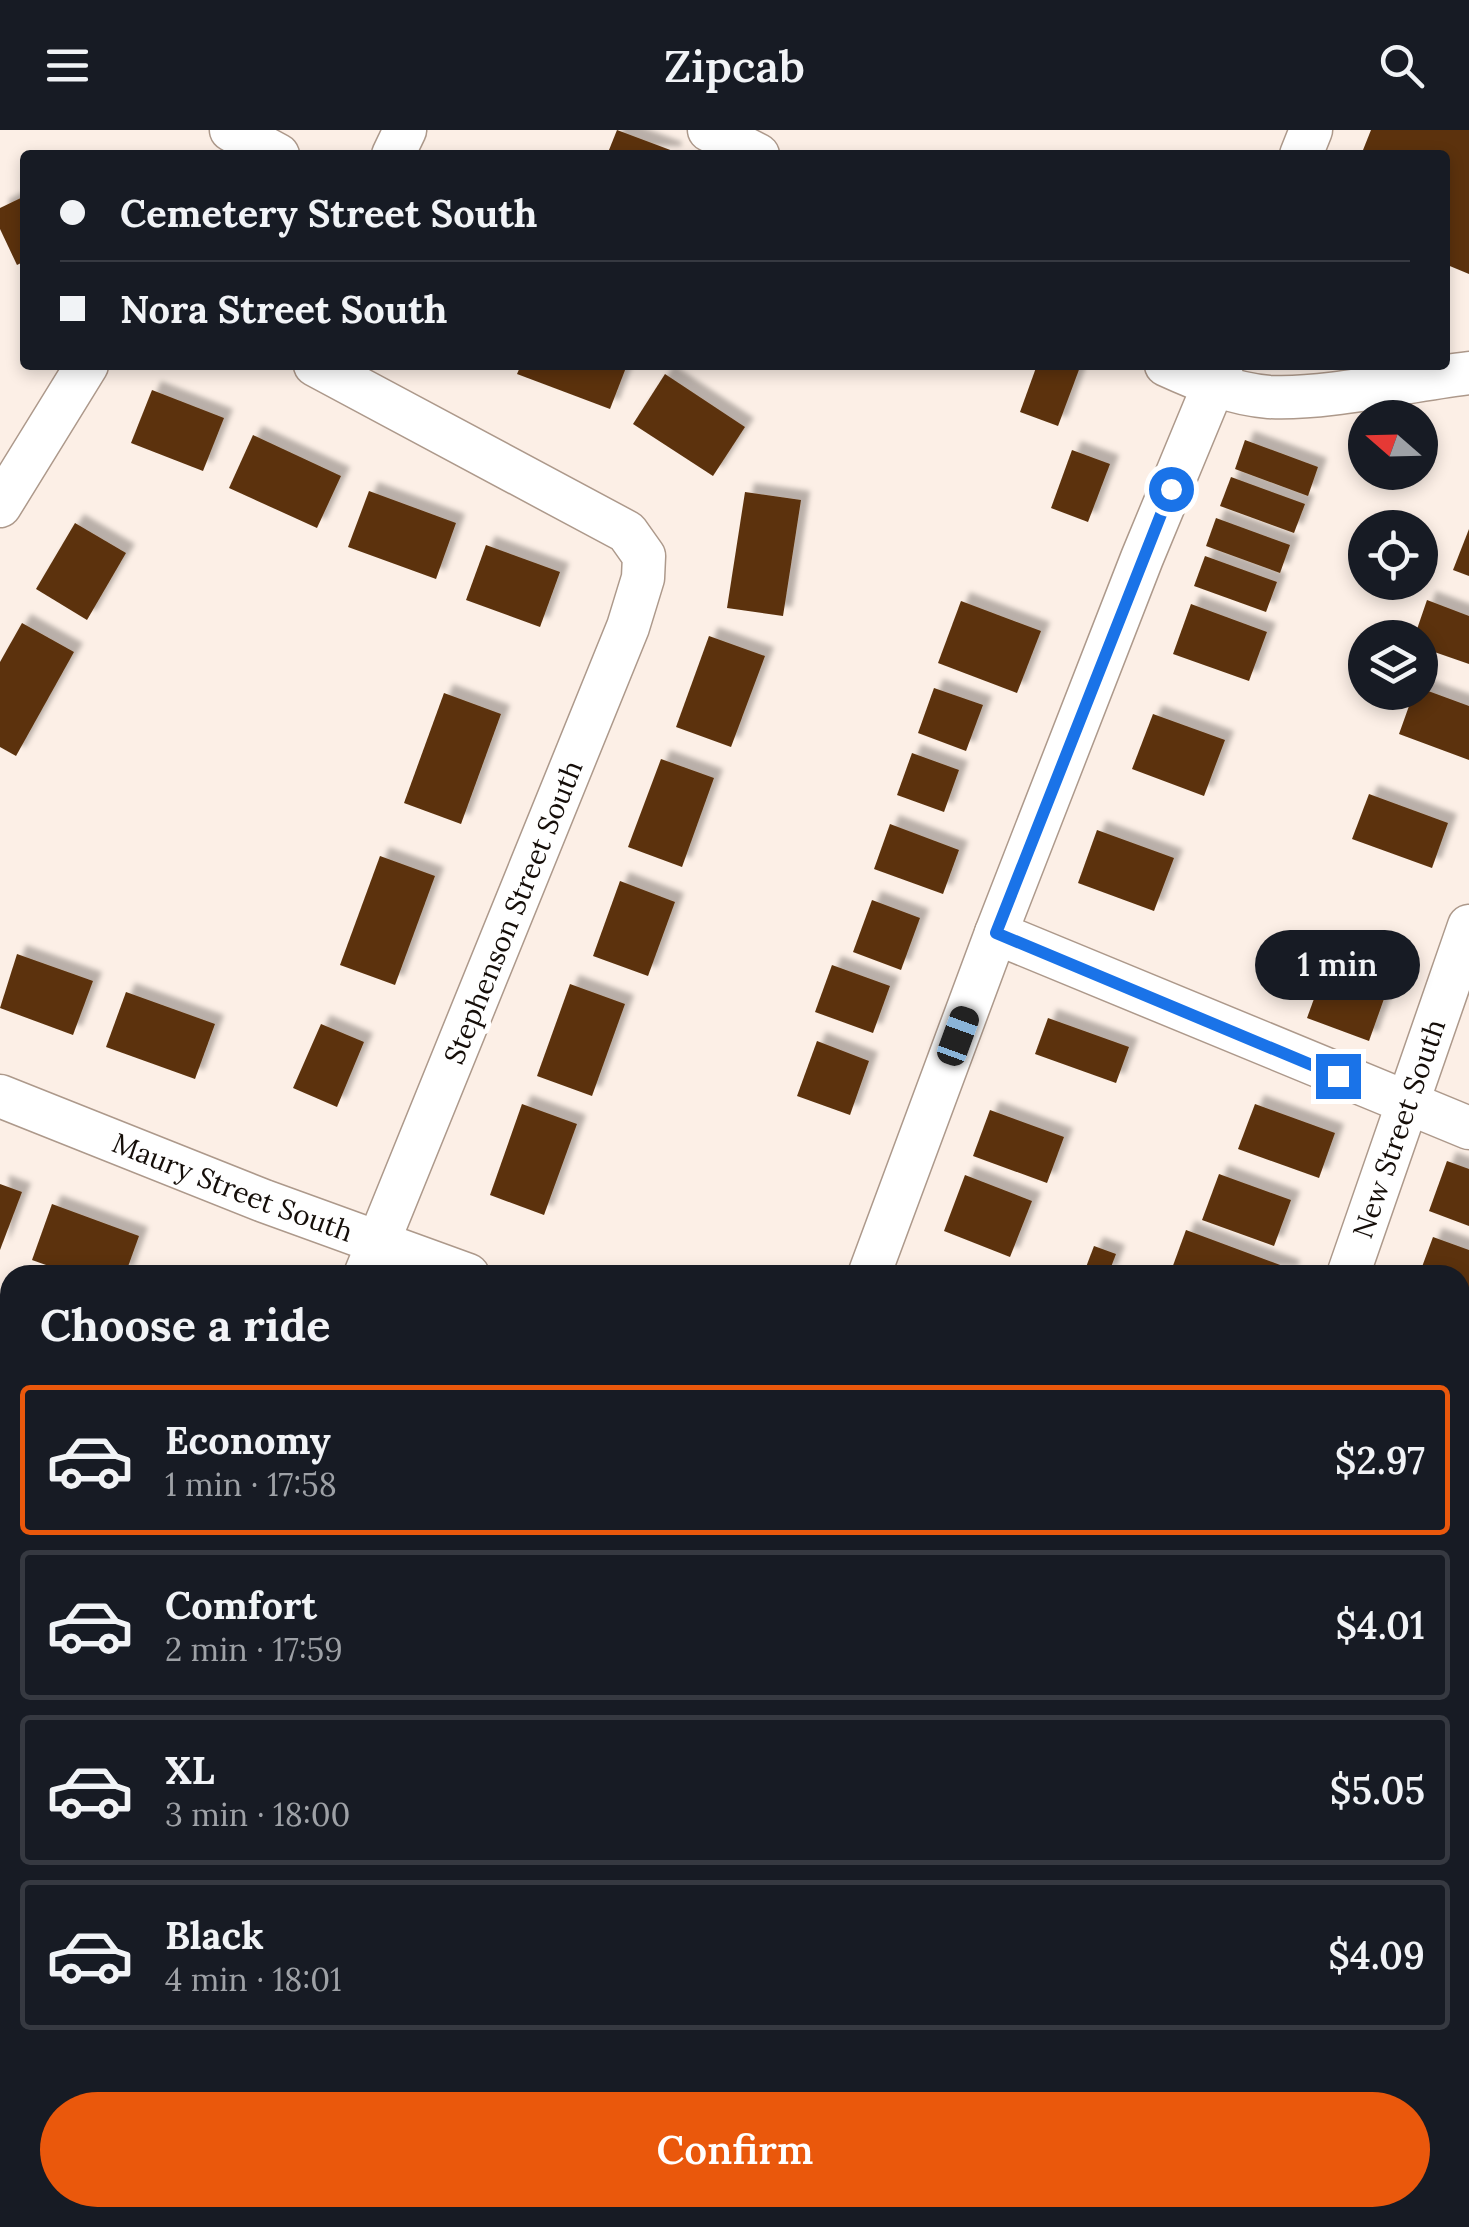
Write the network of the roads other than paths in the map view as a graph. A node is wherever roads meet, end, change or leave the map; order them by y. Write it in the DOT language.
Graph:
graph roads {
  1 [pos="231,130"];
  2 [pos="709,130"];
  3 [pos="269,150"];
  4 [pos="748,150"];
  5 [pos="84,370"];
  6 [pos="324,370"];
  7 [pos="1190,370"];
  8 [pos="1469,373"];
  9 [pos="1218,376"];
  10 [pos="0,506"];
  11 [pos="1469,926"];
  12 [pos="996,933"];
  13 [pos="0,1096"];
  14 [pos="1409,1105"];
  15 [pos="1469,1128"];
  16 [pos="372,1258"];
  17 [pos="412,1265"];
  18 [pos="872,1265"];
  19 [pos="1352,1265"];
  1 -- 3 [label="street"];
  2 -- 4 [label="street"];
  5 -- 10 [label="street"];
  6 -- 16 [label="street, Stephenson Street South"];
  7 -- 9 [label="street"];
  8 -- 9 [label="street"];
  9 -- 12 [label="street"];
  11 -- 14 [label="street, New Street South"];
  12 -- 14 [label="street"];
  12 -- 18 [label="street"];
  13 -- 16 [label="street, Maury Street South"];
  14 -- 15 [label="street"];
  14 -- 19 [label="street, New Street South"];
  16 -- 17 [label="street, Maury Street South"];
}
